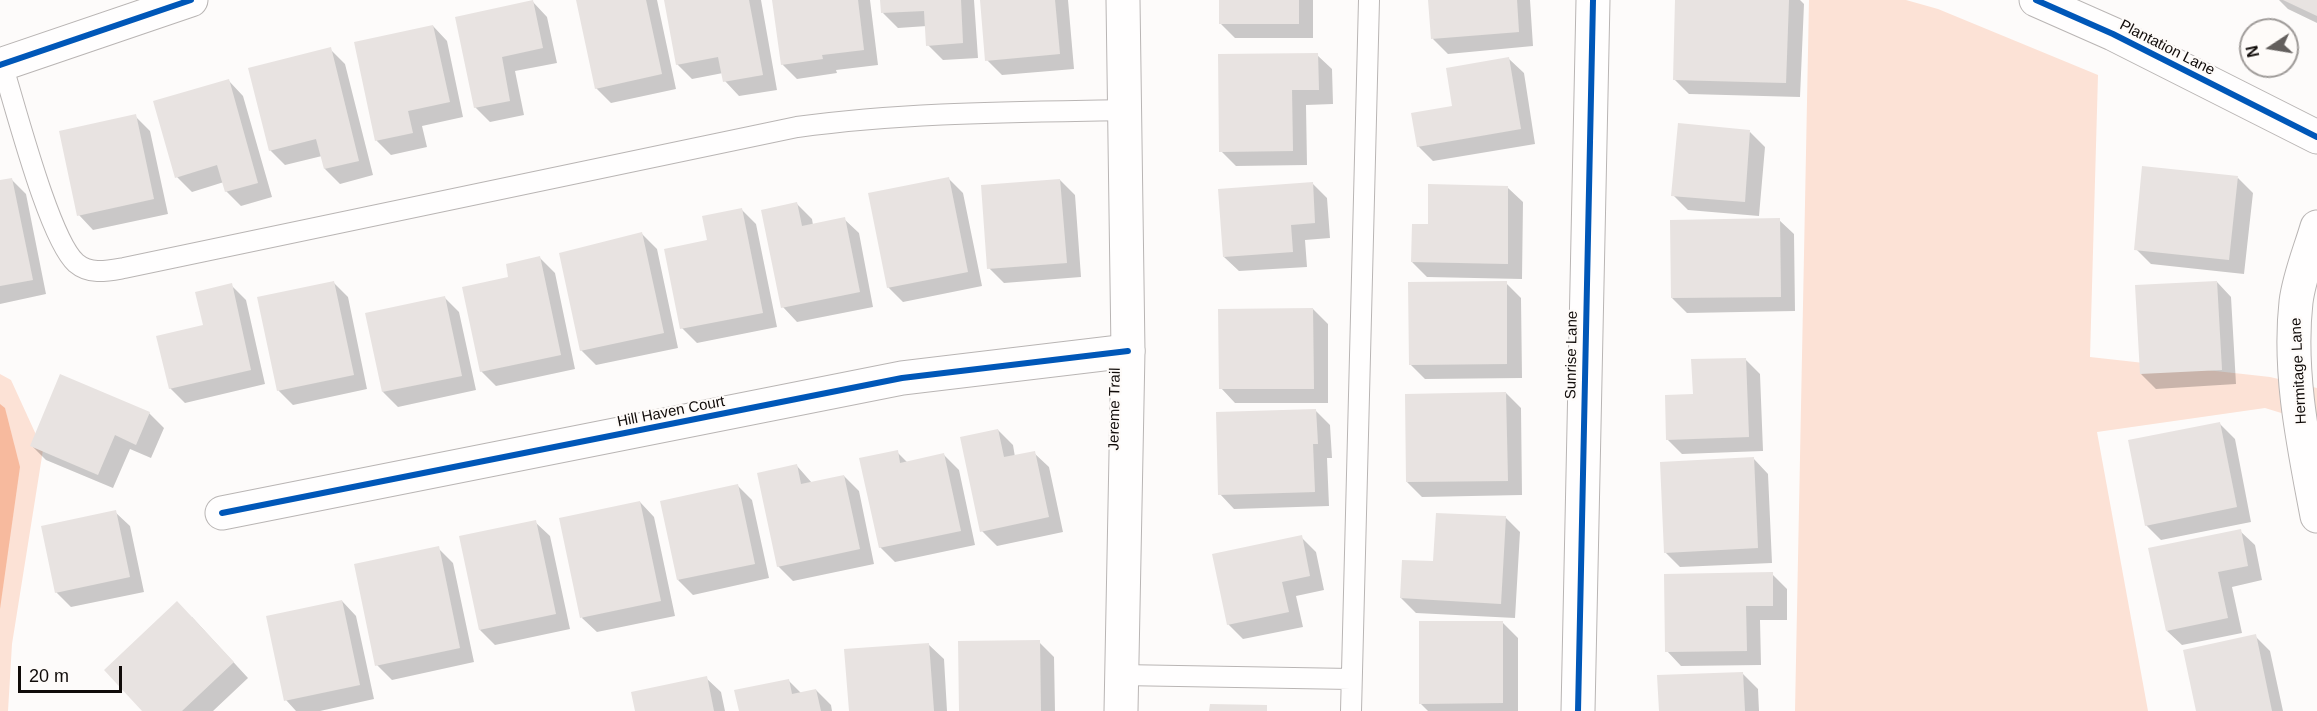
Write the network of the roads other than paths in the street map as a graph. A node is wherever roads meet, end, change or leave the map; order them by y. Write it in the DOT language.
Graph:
graph roads {
  1 [pos="191,0"];
  2 [pos="1124,0"];
  3 [pos="1369,0"];
  4 [pos="1593,0"];
  5 [pos="2036,0"];
  6 [pos="1,65"];
  7 [pos="1126,110"];
  8 [pos="2317,137"];
  9 [pos="2317,227"];
  10 [pos="1128,351"];
  11 [pos="222,513"];
  12 [pos="2317,516"];
  13 [pos="1121,675"];
  14 [pos="1351,679"];
  15 [pos="1121,711"];
  16 [pos="1351,711"];
  17 [pos="1578,711"];
  1 -- 6 [label="street"];
  2 -- 7 [label="street, Jereme Trail"];
  3 -- 14 [label="lane"];
  4 -- 17 [label="street, Sunrise Lane"];
  5 -- 8 [label="street, Plantation Lane"];
  6 -- 7 [label="lane"];
  7 -- 10 [label="street, Jereme Trail"];
  9 -- 12 [label="street, Hermitage Lane"];
  10 -- 11 [label="street, Hill Haven Court"];
  10 -- 13 [label="street, Jereme Trail"];
  13 -- 14 [label="lane"];
  13 -- 15 [label="street, Jereme Trail"];
  14 -- 16 [label="lane"];
}
